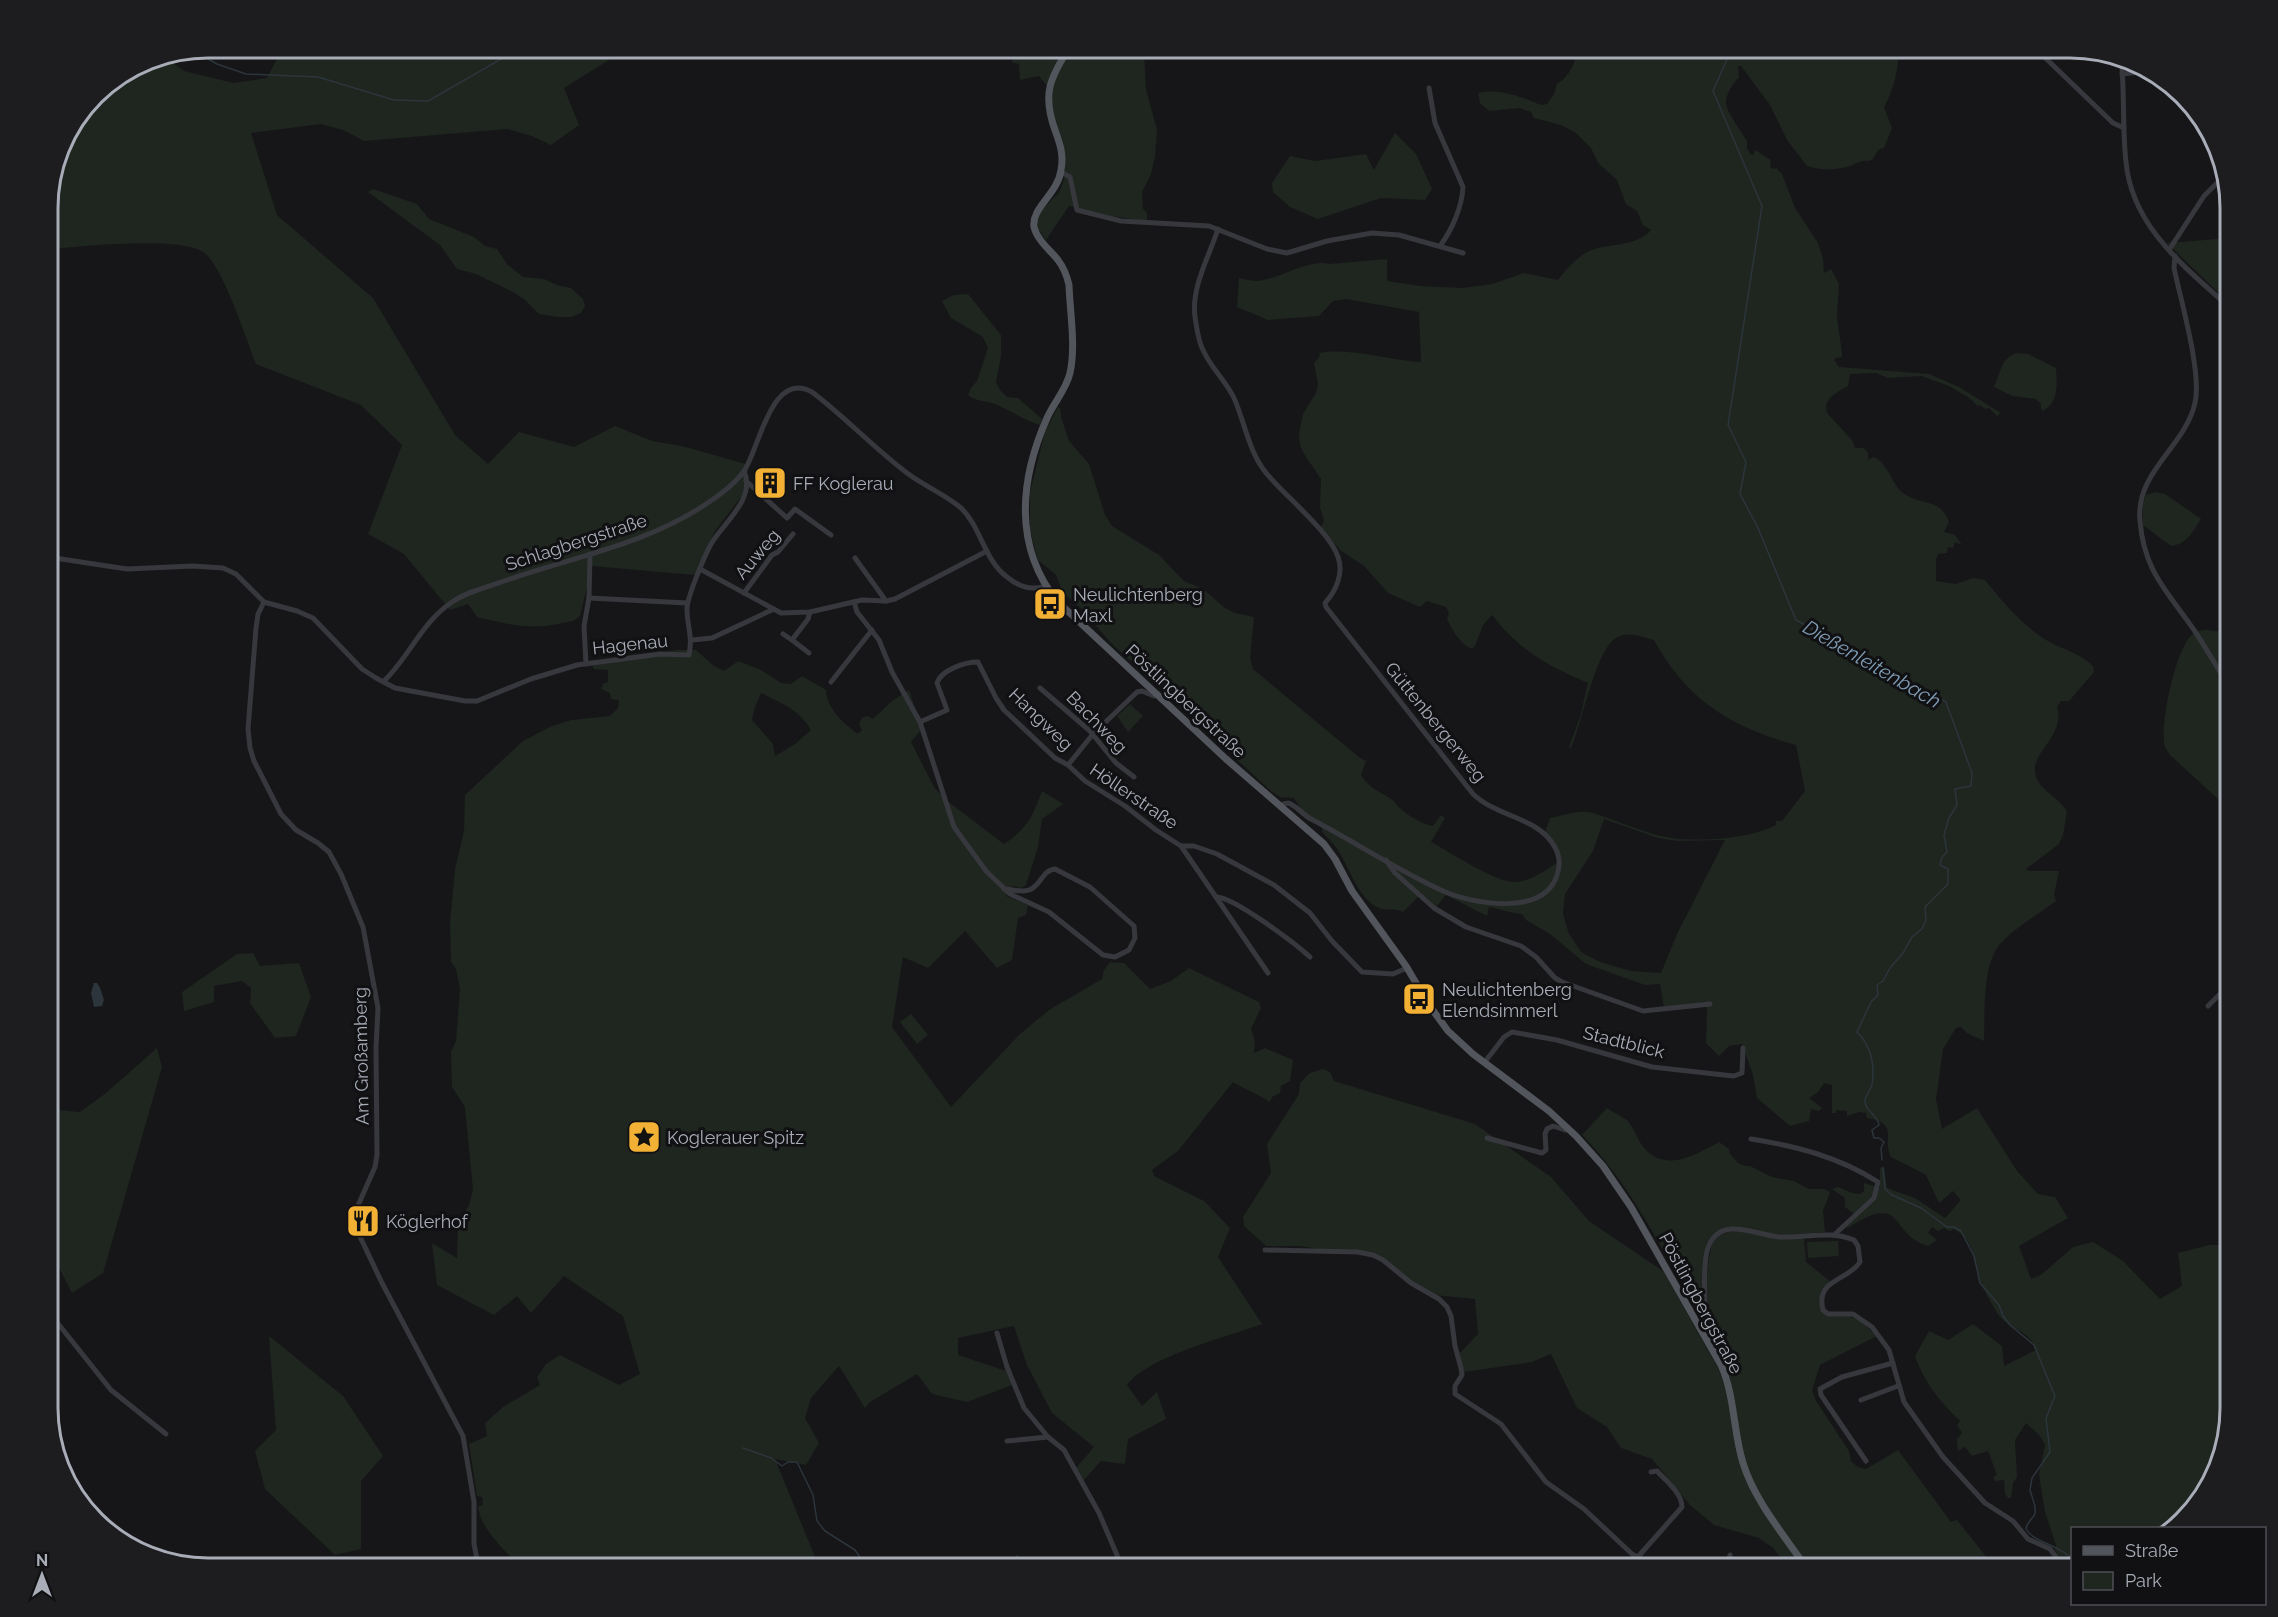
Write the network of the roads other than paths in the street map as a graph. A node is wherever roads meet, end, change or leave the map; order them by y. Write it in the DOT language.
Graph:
graph roads {
  1 [pos="2045,58"];
  2 [pos="1063,59"];
  3 [pos="2122,68"];
  4 [pos="2133,73"];
  5 [pos="2122,74"];
  6 [pos="1429,88"];
  7 [pos="2124,128"];
  8 [pos="1061,172"];
  9 [pos="2217,183"];
  10 [pos="1218,229"];
  11 [pos="1440,246"];
  12 [pos="2169,250"];
  13 [pos="1463,253"];
  14 [pos="2175,256"];
  15 [pos="2220,299"];
  16 [pos="744,471"];
  17 [pos="746,481"];
  18 [pos="793,534"];
  19 [pos="831,535"];
  20 [pos="987,551"];
  21 [pos="590,554"];
  22 [pos="855,558"];
  23 [pos="59,559"];
  24 [pos="700,569"];
  25 [pos="1045,586"];
  26 [pos="744,593"];
  27 [pos="589,598"];
  28 [pos="886,601"];
  29 [pos="264,602"];
  30 [pos="854,602"];
  31 [pos="687,603"];
  32 [pos="774,609"];
  33 [pos="810,612"];
  34 [pos="872,630"];
  35 [pos="783,634"];
  36 [pos="692,640"];
  37 [pos="792,640"];
  38 [pos="809,653"];
  39 [pos="586,664"];
  40 [pos="2220,672"];
  41 [pos="384,681"];
  42 [pos="831,682"];
  43 [pos="1040,688"];
  44 [pos="1158,694"];
  45 [pos="920,722"];
  46 [pos="1093,734"];
  47 [pos="1068,765"];
  48 [pos="1134,777"];
  49 [pos="1280,806"];
  50 [pos="1181,846"];
  51 [pos="1386,860"];
  52 [pos="1004,889"];
  53 [pos="1216,897"];
  54 [pos="1310,957"];
  55 [pos="1407,968"];
  56 [pos="1268,973"];
  57 [pos="2220,994"];
  58 [pos="1710,1004"];
  59 [pos="2208,1006"];
  60 [pos="1743,1048"];
  61 [pos="1485,1062"];
  62 [pos="1569,1129"];
  63 [pos="1487,1138"];
  64 [pos="1750,1139"];
  65 [pos="1834,1235"];
  66 [pos="1265,1250"];
  67 [pos="59,1325"];
  68 [pos="1699,1325"];
  69 [pos="997,1333"];
  70 [pos="1893,1363"];
  71 [pos="1898,1386"];
  72 [pos="1861,1400"];
  73 [pos="166,1434"];
  74 [pos="1048,1437"];
  75 [pos="1007,1441"];
  76 [pos="1866,1461"];
  77 [pos="1651,1472"];
  78 [pos="1730,1555"];
  79 [pos="477,1558"];
  80 [pos="1118,1558"];
  81 [pos="1637,1558"];
  82 [pos="1730,1558"];
  83 [pos="1801,1558"];
  84 [pos="2057,1558"];
  1 -- 7 [label="street"];
  2 -- 8 [label="main road"];
  3 -- 5 [label="street"];
  4 -- 5 [label="street"];
  5 -- 7 [label="street"];
  6 -- 11 [label="street"];
  7 -- 12 [label="street"];
  8 -- 10 [label="street"];
  8 -- 25 [label="main road, Pöstlingbergstraße"];
  9 -- 12 [label="street"];
  10 -- 11 [label="street"];
  10 -- 51 [label="street, Güttenbergerweg"];
  11 -- 13 [label="street"];
  12 -- 14 [label="street"];
  14 -- 15 [label="street"];
  14 -- 40 [label="street"];
  16 -- 17 [label="street, Hagenau"];
  16 -- 20 [label="street, Schlagbergstraße"];
  16 -- 21 [label="street, Schlagbergstraße"];
  17 -- 19 [label="street"];
  17 -- 24 [label="street, Hagenau"];
  18 -- 26 [label="street, Auweg"];
  20 -- 25 [label="street, Schlagbergstraße"];
  20 -- 28 [label="street"];
  21 -- 27 [label="street"];
  21 -- 41 [label="street, Schlagbergstraße"];
  22 -- 28 [label="street"];
  23 -- 29 [label="street"];
  24 -- 26 [label="street, Auweg"];
  24 -- 31 [label="street, Hagenau"];
  25 -- 44 [label="main road, Pöstlingbergstraße"];
  26 -- 32 [label="street, Auweg"];
  27 -- 31 [label="street"];
  27 -- 39 [label="street"];
  28 -- 30 [label="street"];
  29 -- 41 [label="street"];
  29 -- 79 [label="street, Am Großamberg"];
  30 -- 33 [label="street"];
  30 -- 34 [label="street"];
  31 -- 36 [label="street, Hagenau"];
  32 -- 33 [label="street"];
  32 -- 36 [label="street"];
  33 -- 37 [label="street"];
  34 -- 42 [label="street"];
  34 -- 45 [label="street"];
  35 -- 37 [label="street"];
  36 -- 39 [label="street, Hagenau"];
  37 -- 38 [label="street"];
  39 -- 41 [label="street, Hagenau"];
  43 -- 46 [label="street, Bachweg"];
  44 -- 46 [label="street, Höllerstraße"];
  44 -- 49 [label="main road, Pöstlingbergstraße"];
  45 -- 47 [label="street, Hangweg"];
  45 -- 52 [label="street"];
  46 -- 47 [label="street, Höllerstraße"];
  46 -- 48 [label="street, Bachweg"];
  47 -- 50 [label="street, Höllerstraße"];
  49 -- 51 [label="street, Güttenbergerweg"];
  49 -- 55 [label="main road, Pöstlingbergstraße"];
  50 -- 53 [label="street"];
  50 -- 55 [label="street, Höllerstraße"];
  51 -- 58 [label="street"];
  52 -- 52 [label="street"];
  53 -- 54 [label="street"];
  53 -- 56 [label="street"];
  55 -- 61 [label="main road, Pöstlingbergstraße"];
  57 -- 59 [label="street"];
  60 -- 61 [label="street, Stadtblick"];
  61 -- 62 [label="main road, Pöstlingbergstraße"];
  62 -- 63 [label="street"];
  62 -- 68 [label="main road, Pöstlingbergstraße"];
  64 -- 65 [label="street"];
  65 -- 68 [label="street"];
  65 -- 70 [label="street"];
  66 -- 81 [label="street"];
  67 -- 73 [label="street"];
  68 -- 83 [label="main road, Pöstlingbergstraße"];
  69 -- 74 [label="street"];
  70 -- 71 [label="street"];
  70 -- 76 [label="street"];
  71 -- 72 [label="street"];
  71 -- 84 [label="street"];
  74 -- 75 [label="street"];
  74 -- 80 [label="street"];
  77 -- 81 [label="street"];
  78 -- 82 [label="street"];
}
